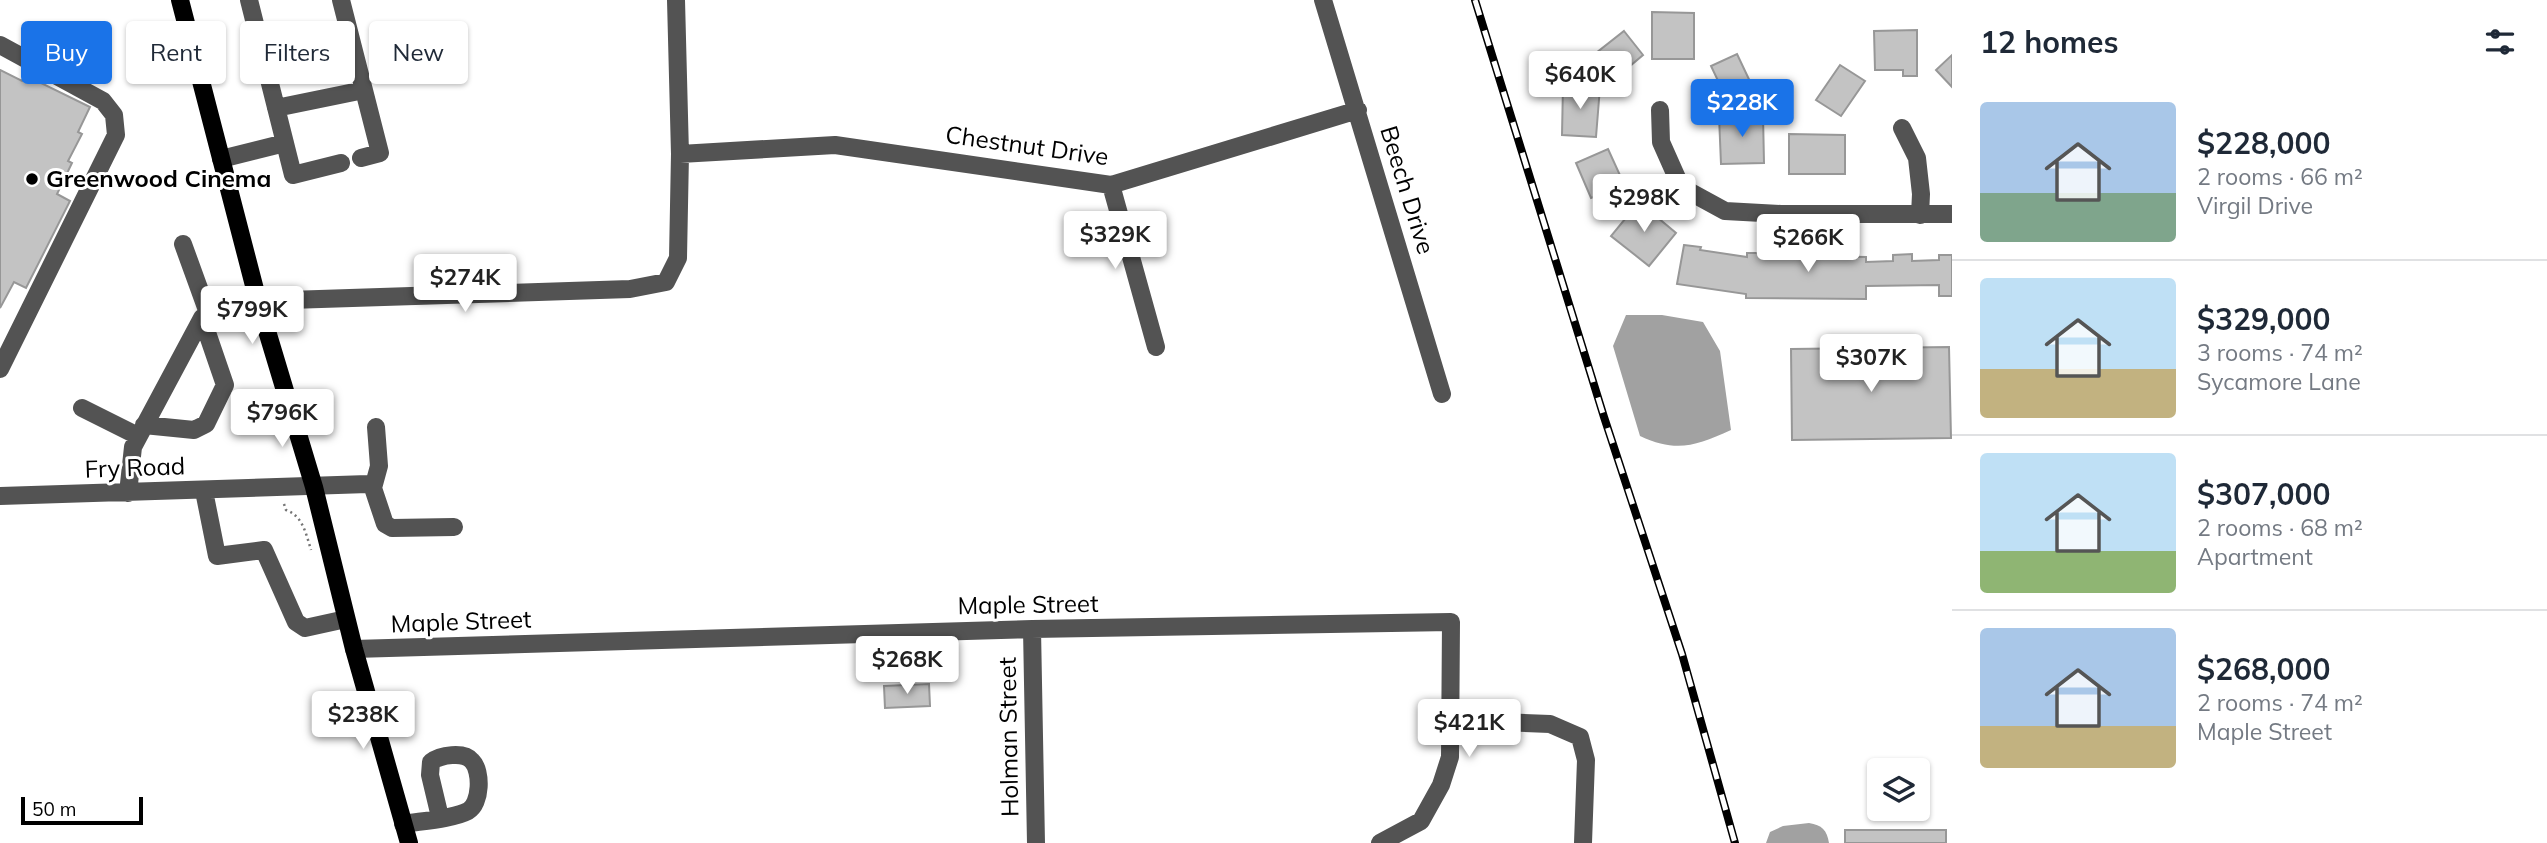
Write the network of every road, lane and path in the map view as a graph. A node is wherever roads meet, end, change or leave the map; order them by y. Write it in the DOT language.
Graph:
graph roads {
  1 [pos="180,0"];
  2 [pos="249,0"];
  3 [pos="341,0"];
  4 [pos="676,0"];
  5 [pos="1323,0"];
  6 [pos="0,45"];
  7 [pos="364,90"];
  8 [pos="276,108"];
  9 [pos="1358,110"];
  10 [pos="1660,110"];
  11 [pos="1902,128"];
  12 [pos="285,143"];
  13 [pos="680,154"];
  14 [pos="361,158"];
  15 [pos="221,159"];
  16 [pos="341,163"];
  17 [pos="1111,185"];
  18 [pos="1952,214"];
  19 [pos="1920,215"];
  20 [pos="183,244"];
  21 [pos="258,300"];
  22 [pos="205,315"];
  23 [pos="1157,347"];
  24 [pos="0,369"];
  25 [pos="1442,394"];
  26 [pos="82,408"];
  27 [pos="376,427"];
  28 [pos="141,431"];
  29 [pos="314,487"];
  30 [pos="373,488"];
  31 [pos="204,491"];
  32 [pos="128,493"];
  33 [pos="0,496"];
  34 [pos="454,527"];
  35 [pos="346,619"];
  36 [pos="1031,629"];
  37 [pos="354,649"];
  38 [pos="1450,720"];
  39 [pos="440,817"];
  40 [pos="403,824"];
  41 [pos="409,843"];
  42 [pos="1036,843"];
  43 [pos="1380,843"];
  44 [pos="1583,843"];
  1 -- 15 [label="main road"];
  2 -- 8 [label="street"];
  3 -- 7 [label="street"];
  4 -- 13 [label="street"];
  5 -- 9 [label="street, Beech Drive"];
  6 -- 24 [label="street"];
  7 -- 8 [label="street"];
  7 -- 14 [label="street"];
  8 -- 12 [label="street"];
  9 -- 17 [label="street, Chestnut Drive"];
  9 -- 25 [label="street, Beech Drive"];
  10 -- 19 [label="street"];
  11 -- 19 [label="street"];
  12 -- 15 [label="street"];
  12 -- 16 [label="street"];
  13 -- 17 [label="street, Chestnut Drive"];
  13 -- 21 [label="street"];
  15 -- 21 [label="main road"];
  17 -- 23 [label="street"];
  18 -- 19 [label="street"];
  20 -- 22 [label="street"];
  21 -- 22 [label="street"];
  21 -- 29 [label="main road"];
  22 -- 28 [label="street"];
  22 -- 28 [label="street"];
  26 -- 28 [label="street"];
  27 -- 30 [label="street"];
  28 -- 32 [label="street"];
  29 -- 30 [label="street, Fry Road"];
  29 -- 31 [label="street, Fry Road"];
  29 -- 35 [label="main road"];
  30 -- 34 [label="street"];
  31 -- 32 [label="street, Fry Road"];
  31 -- 35 [label="street"];
  32 -- 33 [label="street, Fry Road"];
  35 -- 37 [label="main road"];
  36 -- 37 [label="street, Maple Street"];
  36 -- 38 [label="street, Maple Street"];
  36 -- 42 [label="street, Holman Street"];
  37 -- 40 [label="main road"];
  38 -- 43 [label="street"];
  38 -- 44 [label="street"];
  39 -- 40 [label="street"];
  40 -- 41 [label="main road"];
}
